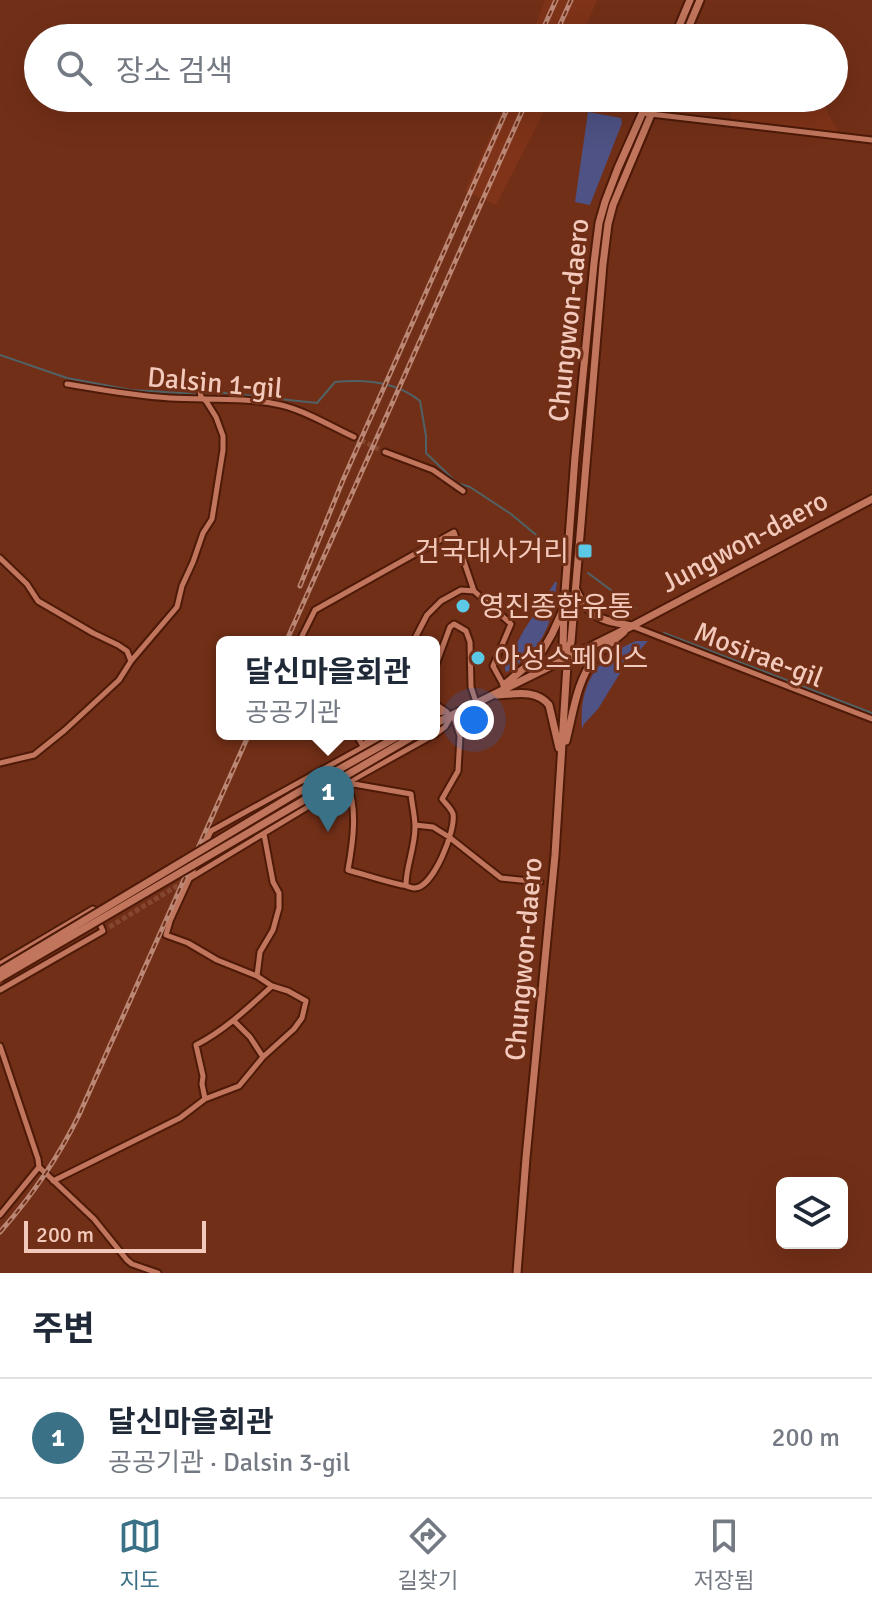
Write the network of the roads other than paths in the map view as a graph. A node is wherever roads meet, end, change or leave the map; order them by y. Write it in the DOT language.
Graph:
graph roads {
  1 [pos="690,0"];
  2 [pos="700,0"];
  3 [pos="680,24"];
  4 [pos="690,24"];
  5 [pos="642,113"];
  6 [pos="652,114"];
  7 [pos="872,140"];
  8 [pos="67,384"];
  9 [pos="199,384"];
  10 [pos="201,397"];
  11 [pos="354,437"];
  12 [pos="385,452"];
  13 [pos="463,491"];
  14 [pos="872,499"];
  15 [pos="0,558"];
  16 [pos="575,588"];
  17 [pos="474,591"];
  18 [pos="564,606"];
  19 [pos="632,626"];
  20 [pos="302,636"];
  21 [pos="416,636"];
  22 [pos="568,649"];
  23 [pos="440,654"];
  24 [pos="567,658"];
  25 [pos="131,661"];
  26 [pos="551,665"];
  27 [pos="504,686"];
  28 [pos="491,695"];
  29 [pos="475,699"];
  30 [pos="440,707"];
  31 [pos="450,713"];
  32 [pos="440,717"];
  33 [pos="872,719"];
  34 [pos="440,731"];
  35 [pos="360,740"];
  36 [pos="368,740"];
  37 [pos="375,740"];
  38 [pos="391,740"];
  39 [pos="406,740"];
  40 [pos="424,740"];
  41 [pos="363,746"];
  42 [pos="562,758"];
  43 [pos="0,763"];
  44 [pos="347,783"];
  45 [pos="415,825"];
  46 [pos="264,834"];
  47 [pos="449,837"];
  48 [pos="190,878"];
  49 [pos="540,882"];
  50 [pos="406,885"];
  51 [pos="0,964"];
  52 [pos="0,971"];
  53 [pos="257,976"];
  54 [pos="0,978"];
  55 [pos="272,986"];
  56 [pos="0,990"];
  57 [pos="234,1021"];
  58 [pos="0,1046"];
  59 [pos="263,1057"];
  60 [pos="205,1099"];
  61 [pos="39,1167"];
  62 [pos="53,1181"];
  63 [pos="0,1215"];
  64 [pos="158,1273"];
  65 [pos="517,1273"];
  1 -- 3 [label="street"];
  2 -- 4 [label="street"];
  5 -- 6 [label="street"];
  5 -- 18 [label="street, Chungwon-daero"];
  6 -- 7 [label="street"];
  6 -- 16 [label="street, Chungwon-daero"];
  8 -- 10 [label="street, Dalsin 1-gil"];
  9 -- 10 [label="street"];
  10 -- 11 [label="street, Dalsin 1-gil"];
  10 -- 25 [label="street"];
  12 -- 13 [label="street"];
  14 -- 19 [label="street, Jungwon-daero"];
  15 -- 25 [label="street"];
  16 -- 19 [label="street"];
  16 -- 22 [label="street, Chungwon-daero"];
  17 -- 20 [label="street"];
  17 -- 21 [label="street"];
  17 -- 27 [label="street"];
  18 -- 22 [label="street, Chungwon-daero"];
  18 -- 27 [label="street"];
  19 -- 24 [label="street, Jungwon-daero"];
  19 -- 33 [label="street, Mosirae-gil"];
  19 -- 42 [label="street"];
  22 -- 24 [label="street, Chungwon-daero"];
  23 -- 29 [label="street"];
  24 -- 26 [label="street, Jungwon-daero"];
  24 -- 42 [label="street, Chungwon-daero"];
  25 -- 43 [label="street"];
  26 -- 27 [label="street, Jungwon-daero"];
  26 -- 28 [label="street, Jungwon-daero"];
  27 -- 29 [label="street, Jungwon-daero"];
  28 -- 31 [label="street, Jungwon-daero"];
  28 -- 42 [label="street"];
  29 -- 31 [label="street, Jungwon-daero"];
  30 -- 31 [label="street"];
  31 -- 32 [label="street, Jungwon-daero"];
  31 -- 34 [label="street"];
  31 -- 47 [label="street"];
  35 -- 41 [label="street"];
  36 -- 41 [label="street"];
  37 -- 41 [label="street"];
  38 -- 52 [label="street, bridge"];
  39 -- 54 [label="street, bridge"];
  40 -- 44 [label="street"];
  41 -- 48 [label="street"];
  42 -- 65 [label="street, Chungwon-daero"];
  44 -- 45 [label="street"];
  44 -- 46 [label="street"];
  44 -- 50 [label="street"];
  45 -- 47 [label="street"];
  45 -- 50 [label="street"];
  46 -- 48 [label="street"];
  46 -- 53 [label="street"];
  47 -- 49 [label="street"];
  47 -- 50 [label="street"];
  48 -- 53 [label="street"];
  51 -- 56 [label="street"];
  53 -- 55 [label="street"];
  55 -- 57 [label="street"];
  55 -- 59 [label="street"];
  57 -- 59 [label="street"];
  57 -- 60 [label="street"];
  58 -- 61 [label="street"];
  59 -- 60 [label="street"];
  60 -- 62 [label="street"];
  61 -- 62 [label="street"];
  61 -- 63 [label="street"];
  62 -- 64 [label="street"];
}
